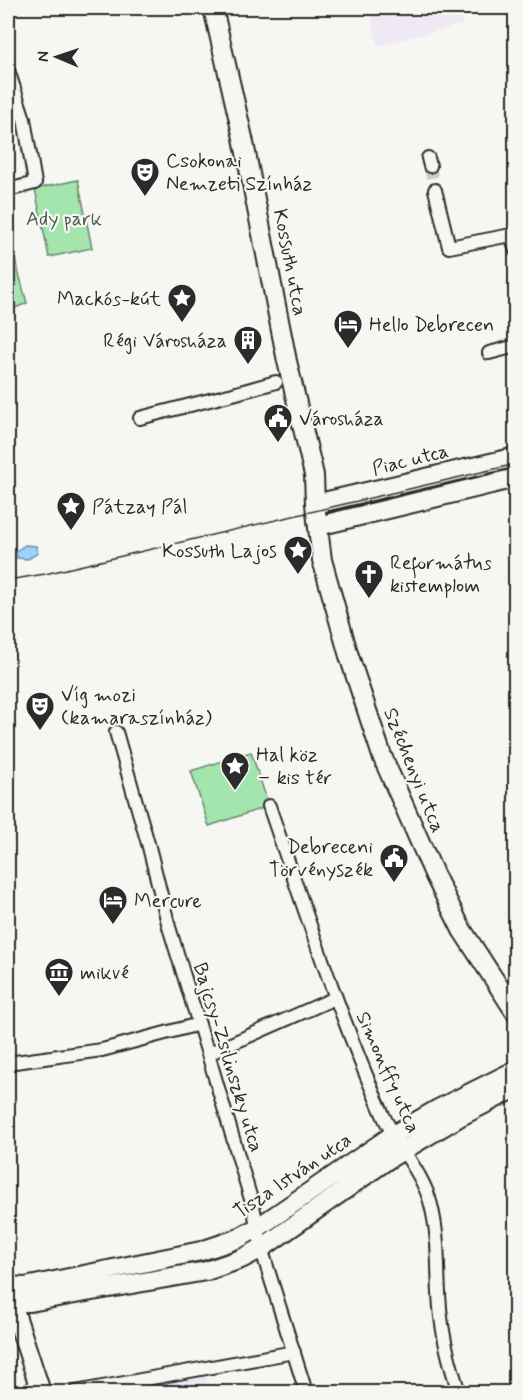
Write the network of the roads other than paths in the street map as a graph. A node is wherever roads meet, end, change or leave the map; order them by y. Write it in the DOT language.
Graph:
graph roads {
  1 [pos="213,8"];
  2 [pos="8,70"];
  3 [pos="8,190"];
  4 [pos="435,190"];
  5 [pos="516,251"];
  6 [pos="516,346"];
  7 [pos="489,353"];
  8 [pos="276,382"];
  9 [pos="140,418"];
  10 [pos="516,457"];
  11 [pos="516,478"];
  12 [pos="315,504"];
  13 [pos="318,526"];
  14 [pos="116,732"];
  15 [pos="269,806"];
  16 [pos="335,998"];
  17 [pos="516,1013"];
  18 [pos="199,1024"];
  19 [pos="208,1054"];
  20 [pos="8,1063"];
  21 [pos="516,1070"];
  22 [pos="516,1088"];
  23 [pos="393,1135"];
  24 [pos="403,1150"];
  25 [pos="257,1228"];
  26 [pos="262,1248"];
  27 [pos="8,1295"];
  28 [pos="294,1352"];
  29 [pos="41,1392"];
  30 [pos="75,1392"];
  31 [pos="306,1392"];
  32 [pos="459,1392"];
  1 -- 12 [label="street, Kossuth utca"];
  2 -- 3 [label="street"];
  4 -- 5 [label="street"];
  6 -- 7 [label="street"];
  8 -- 9 [label="street"];
  10 -- 12 [label="street, Piac utca"];
  11 -- 13 [label="street"];
  12 -- 13 [label="street, Kossuth utca"];
  13 -- 17 [label="street, Széchenyi utca"];
  14 -- 18 [label="street, Bajcsy-Zsilinszky utca"];
  15 -- 16 [label="street, Simonffy utca"];
  16 -- 19 [label="street"];
  16 -- 23 [label="street, Simonffy utca"];
  18 -- 19 [label="street, Bajcsy-Zsilinszky utca"];
  18 -- 20 [label="street"];
  19 -- 25 [label="street, Bajcsy-Zsilinszky utca"];
  21 -- 23 [label="street, Tisza István utca"];
  22 -- 24 [label="street"];
  23 -- 24 [label="street, Simonffy utca"];
  23 -- 25 [label="street, Tisza István utca"];
  24 -- 26 [label="street"];
  24 -- 32 [label="street, Simonffy utca"];
  25 -- 26 [label="street, Bajcsy-Zsilinszky utca"];
  25 -- 27 [label="street, Tisza István utca"];
  26 -- 27 [label="street"];
  26 -- 28 [label="street, Bajcsy-Zsilinszky utca"];
  27 -- 29 [label="street"];
  28 -- 30 [label="street"];
  28 -- 31 [label="street, Bajcsy-Zsilinszky utca"];
}
